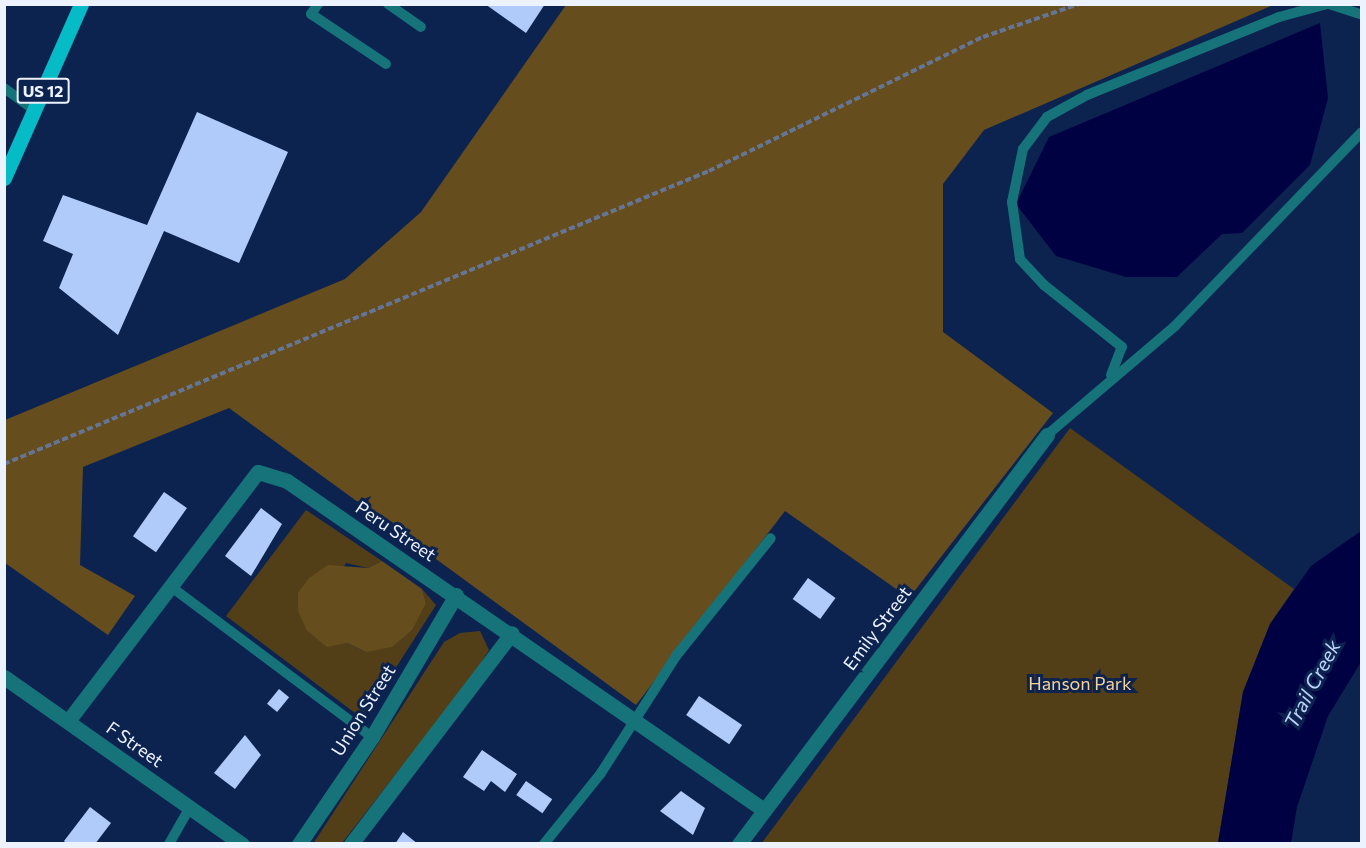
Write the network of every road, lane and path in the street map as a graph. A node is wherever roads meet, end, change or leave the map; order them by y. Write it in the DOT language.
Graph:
graph roads {
  1 [pos="81,4"];
  2 [pos="318,4"];
  3 [pos="388,4"];
  4 [pos="1078,4"];
  5 [pos="1328,4"];
  6 [pos="1362,15"];
  7 [pos="421,27"];
  8 [pos="386,64"];
  9 [pos="4,88"];
  10 [pos="34,110"];
  11 [pos="1362,132"];
  12 [pos="4,178"];
  13 [pos="1111,375"];
  14 [pos="1047,435"];
  15 [pos="4,464"];
  16 [pos="771,538"];
  17 [pos="170,586"];
  18 [pos="456,595"];
  19 [pos="512,633"];
  20 [pos="4,677"];
  21 [pos="68,721"];
  22 [pos="637,721"];
  23 [pos="372,737"];
  24 [pos="190,807"];
  25 [pos="764,810"];
  26 [pos="169,843"];
  27 [pos="242,843"];
  28 [pos="299,843"];
  29 [pos="351,843"];
  30 [pos="544,843"];
  31 [pos="739,843"];
  1 -- 10 [label="main road, US 12"];
  2 -- 8 [label="lane"];
  3 -- 7 [label="lane"];
  4 -- 15 [label="path"];
  5 -- 6 [label="lane"];
  5 -- 13 [label="lane"];
  9 -- 10 [label="lane"];
  10 -- 12 [label="main road, US 12"];
  11 -- 13 [label="lane"];
  13 -- 14 [label="lane"];
  14 -- 25 [label="street, Emily Street"];
  16 -- 22 [label="lane"];
  17 -- 18 [label="street, Peru Street"];
  17 -- 21 [label="street, Peru Street"];
  17 -- 23 [label="lane"];
  18 -- 19 [label="street, Peru Street"];
  18 -- 23 [label="street, Union Street"];
  19 -- 22 [label="street, Peru Street"];
  19 -- 29 [label="street"];
  20 -- 21 [label="street, F Street"];
  21 -- 24 [label="street, F Street"];
  22 -- 25 [label="street, Peru Street"];
  22 -- 30 [label="lane"];
  23 -- 28 [label="street, Union Street"];
  24 -- 26 [label="lane"];
  24 -- 27 [label="street, F Street"];
  25 -- 31 [label="street, Emily Street"];
}
